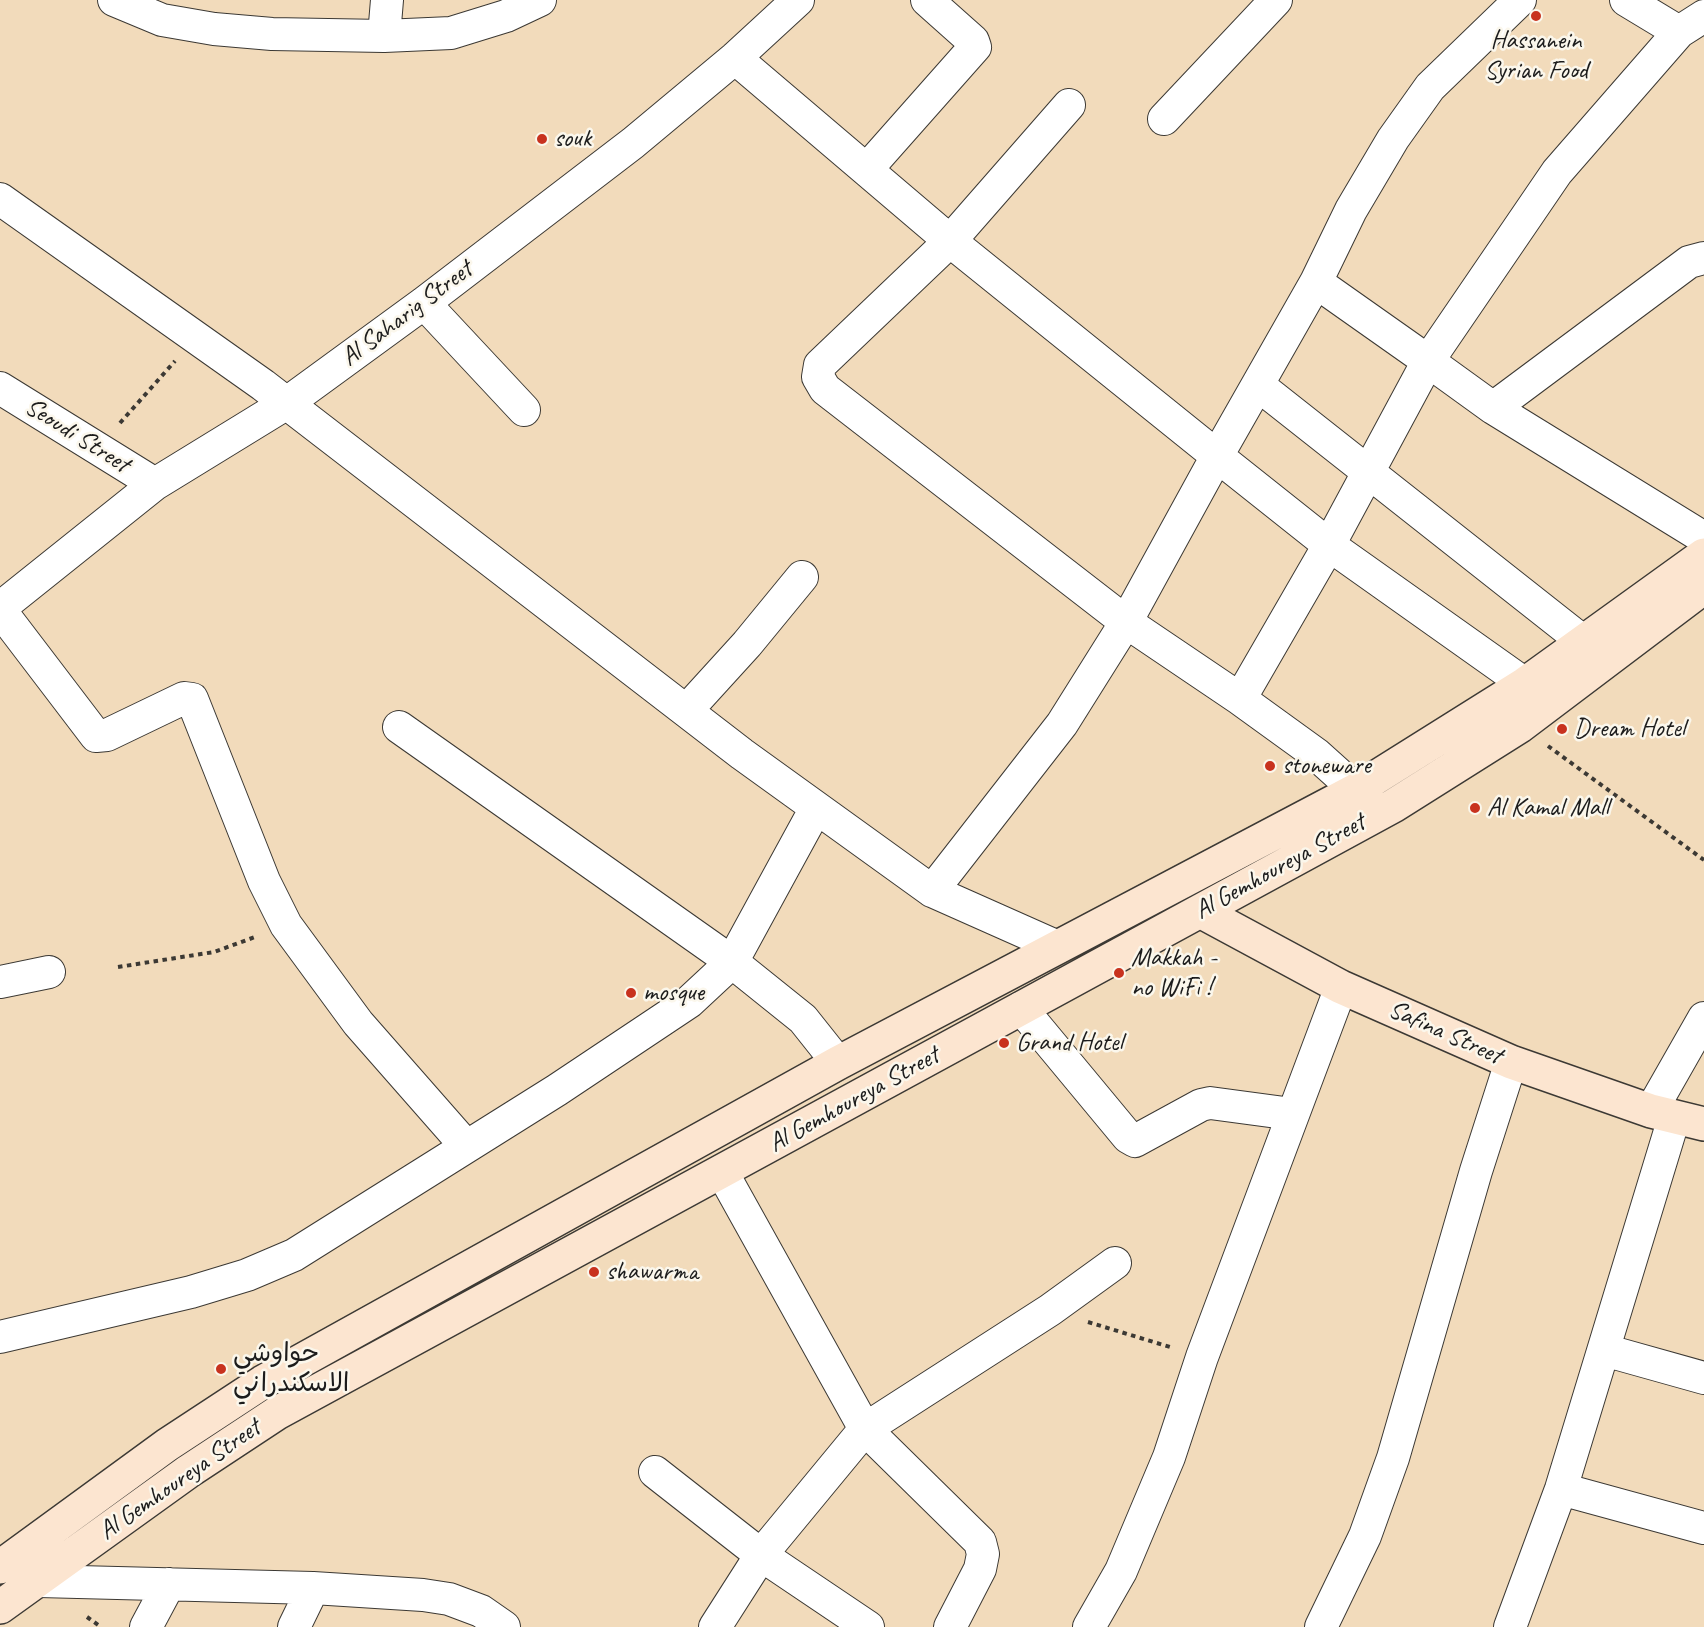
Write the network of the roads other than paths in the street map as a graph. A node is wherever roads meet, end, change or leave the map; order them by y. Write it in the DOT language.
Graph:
graph roads {
  1 [pos="114,0"];
  2 [pos="387,0"];
  3 [pos="540,0"];
  4 [pos="798,0"];
  5 [pos="927,0"];
  6 [pos="1520,0"];
  7 [pos="1626,0"];
  8 [pos="1258,6"];
  9 [pos="1692,24"];
  10 [pos="384,36"];
  11 [pos="735,58"];
  12 [pos="1069,105"];
  13 [pos="1164,119"];
  14 [pos="867,169"];
  15 [pos="2,204"];
  16 [pos="950,241"];
  17 [pos="1704,258"];
  18 [pos="1316,282"];
  19 [pos="424,303"];
  20 [pos="1428,361"];
  21 [pos="1258,385"];
  22 [pos="0,388"];
  23 [pos="287,403"];
  24 [pos="1493,408"];
  25 [pos="524,410"];
  26 [pos="1217,456"];
  27 [pos="1369,472"];
  28 [pos="155,484"];
  29 [pos="1704,538"];
  30 [pos="1329,545"];
  31 [pos="1704,555"];
  32 [pos="802,577"];
  33 [pos="1704,587"];
  34 [pos="0,609"];
  35 [pos="1126,622"];
  36 [pos="1584,643"];
  37 [pos="1526,684"];
  38 [pos="1240,699"];
  39 [pos="686,711"];
  40 [pos="399,727"];
  41 [pos="1356,790"];
  42 [pos="816,808"];
  43 [pos="932,891"];
  44 [pos="1200,911"];
  45 [pos="1058,947"];
  46 [pos="732,962"];
  47 [pos="49,972"];
  48 [pos="0,982"];
  49 [pos="1341,987"];
  50 [pos="1022,1008"];
  51 [pos="1704,1018"];
  52 [pos="1511,1062"];
  53 [pos="838,1063"];
  54 [pos="1292,1114"];
  55 [pos="1676,1118"];
  56 [pos="466,1146"];
  57 [pos="722,1172"];
  58 [pos="1115,1263"];
  59 [pos="0,1337"];
  60 [pos="1604,1350"];
  61 [pos="1704,1378"];
  62 [pos="865,1429"];
  63 [pos="655,1472"];
  64 [pos="1561,1489"];
  65 [pos="1704,1528"];
  66 [pos="761,1555"];
  67 [pos="0,1567"];
  68 [pos="39,1581"];
  69 [pos="169,1584"];
  70 [pos="313,1588"];
  71 [pos="0,1607"];
  72 [pos="485,1622"];
  73 [pos="146,1627"];
  74 [pos="294,1627"];
  75 [pos="715,1627"];
  76 [pos="868,1627"];
  77 [pos="950,1627"];
  78 [pos="1089,1627"];
  79 [pos="1321,1627"];
  80 [pos="1510,1627"];
  1 -- 10 [label="street"];
  2 -- 10 [label="street"];
  3 -- 10 [label="street"];
  4 -- 11 [label="street, Al Saharig Street"];
  5 -- 14 [label="street"];
  6 -- 18 [label="street"];
  7 -- 9 [label="street"];
  8 -- 13 [label="street"];
  9 -- 20 [label="street"];
  11 -- 14 [label="street"];
  11 -- 19 [label="street, Al Saharig Street"];
  12 -- 16 [label="street"];
  14 -- 16 [label="street"];
  15 -- 23 [label="street"];
  16 -- 26 [label="street"];
  16 -- 35 [label="street"];
  17 -- 24 [label="street"];
  18 -- 20 [label="street"];
  18 -- 21 [label="street"];
  19 -- 23 [label="street, Al Saharig Street"];
  19 -- 25 [label="street"];
  20 -- 24 [label="street"];
  20 -- 27 [label="street"];
  21 -- 26 [label="street"];
  21 -- 27 [label="street"];
  22 -- 28 [label="street, Seoudi Street"];
  23 -- 28 [label="street, Al Saharig Street"];
  23 -- 39 [label="street"];
  24 -- 29 [label="street"];
  26 -- 30 [label="street"];
  26 -- 35 [label="street"];
  27 -- 30 [label="street"];
  27 -- 36 [label="street"];
  28 -- 34 [label="street, Al Saharig Street"];
  30 -- 37 [label="street"];
  30 -- 38 [label="street"];
  31 -- 36 [label="main road, Al Gemhoureya Street"];
  32 -- 39 [label="street"];
  33 -- 44 [label="main road, Al Gemhoureya Street"];
  34 -- 56 [label="street"];
  35 -- 38 [label="street"];
  35 -- 43 [label="street"];
  36 -- 37 [label="main road, Al Gemhoureya Street"];
  37 -- 41 [label="main road, Al Gemhoureya Street"];
  38 -- 41 [label="street"];
  39 -- 42 [label="street"];
  40 -- 46 [label="street"];
  41 -- 45 [label="main road, Al Gemhoureya Street"];
  42 -- 43 [label="street"];
  42 -- 46 [label="street"];
  43 -- 45 [label="street"];
  44 -- 49 [label="main road, Safina Street"];
  44 -- 50 [label="main road, Al Gemhoureya Street"];
  45 -- 53 [label="main road, Al Gemhoureya Street"];
  46 -- 53 [label="street"];
  46 -- 56 [label="street"];
  47 -- 48 [label="street"];
  49 -- 52 [label="main road, Safina Street"];
  49 -- 54 [label="street"];
  50 -- 54 [label="street"];
  50 -- 57 [label="main road, Al Gemhoureya Street"];
  51 -- 55 [label="street"];
  52 -- 55 [label="main road, Safina Street"];
  52 -- 79 [label="street"];
  53 -- 67 [label="main road, Al Gemhoureya Street"];
  54 -- 78 [label="street"];
  55 -- 60 [label="street"];
  56 -- 59 [label="street"];
  57 -- 62 [label="street"];
  57 -- 68 [label="main road, Al Gemhoureya Street"];
  58 -- 62 [label="street"];
  60 -- 61 [label="street"];
  60 -- 64 [label="street"];
  62 -- 66 [label="street"];
  62 -- 77 [label="street"];
  63 -- 66 [label="street"];
  64 -- 65 [label="street"];
  64 -- 80 [label="street"];
  66 -- 75 [label="street"];
  66 -- 76 [label="street"];
  68 -- 69 [label="street"];
  68 -- 71 [label="main road, Al Gemhoureya Street"];
  69 -- 70 [label="street"];
  69 -- 73 [label="street"];
  70 -- 72 [label="street"];
  70 -- 74 [label="street"];
}
